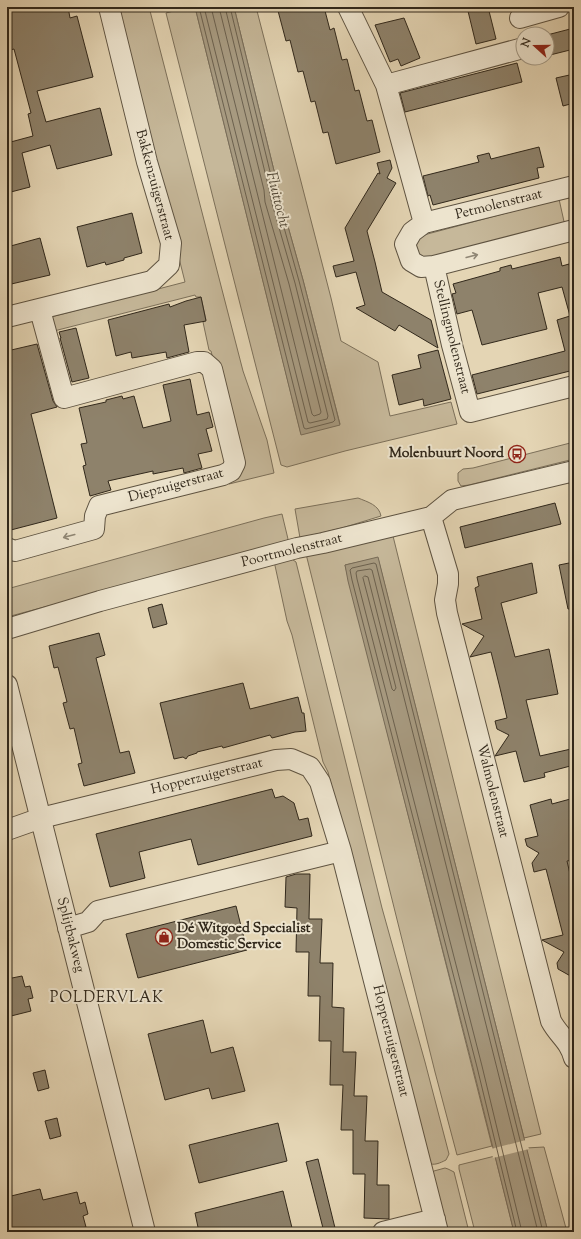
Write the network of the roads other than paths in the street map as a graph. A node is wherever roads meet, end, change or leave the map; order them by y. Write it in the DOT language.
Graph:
graph roads {
  1 [pos="109,7"];
  2 [pos="348,7"];
  3 [pos="559,7"];
  4 [pos="520,20"];
  5 [pos="515,50"];
  6 [pos="386,86"];
  7 [pos="574,186"];
  8 [pos="424,223"];
  9 [pos="574,230"];
  10 [pos="434,266"];
  11 [pos="40,310"];
  12 [pos="7,317"];
  13 [pos="574,386"];
  14 [pos="574,473"];
  15 [pos="432,517"];
  16 [pos="7,548"];
  17 [pos="7,629"];
  18 [pos="7,685"];
  19 [pos="41,818"];
  20 [pos="7,830"];
  21 [pos="341,850"];
  22 [pos="68,928"];
  23 [pos="574,1058"];
  24 [pos="437,1225"];
  25 [pos="145,1232"];
  26 [pos="383,1232"];
  1 -- 11 [label="street, Bakkenzuigerstraat"];
  2 -- 6 [label="street"];
  3 -- 4 [label="street"];
  5 -- 6 [label="street"];
  6 -- 8 [label="street"];
  7 -- 8 [label="street, Petmolenstraat"];
  8 -- 10 [label="street, Stellingmolenstraat"];
  10 -- 9 [label="street, one-way"];
  10 -- 13 [label="street, Stellingmolenstraat"];
  11 -- 12 [label="street, Bakkenzuigerstraat"];
  11 -- 16 [label="street, Diepzuigerstraat, one-way"];
  14 -- 15 [label="street, Poortmolenstraat"];
  15 -- 17 [label="street, Poortmolenstraat"];
  15 -- 23 [label="street, Walmolenstraat"];
  18 -- 19 [label="street, Splijtbakweg"];
  19 -- 20 [label="street, Hopperzuigerstraat"];
  19 -- 21 [label="street, Hopperzuigerstraat"];
  19 -- 22 [label="street, Splijtbakweg"];
  21 -- 22 [label="street"];
  21 -- 24 [label="street, Hopperzuigerstraat"];
  22 -- 25 [label="street, Splijtbakweg"];
  24 -- 26 [label="street"];
}
